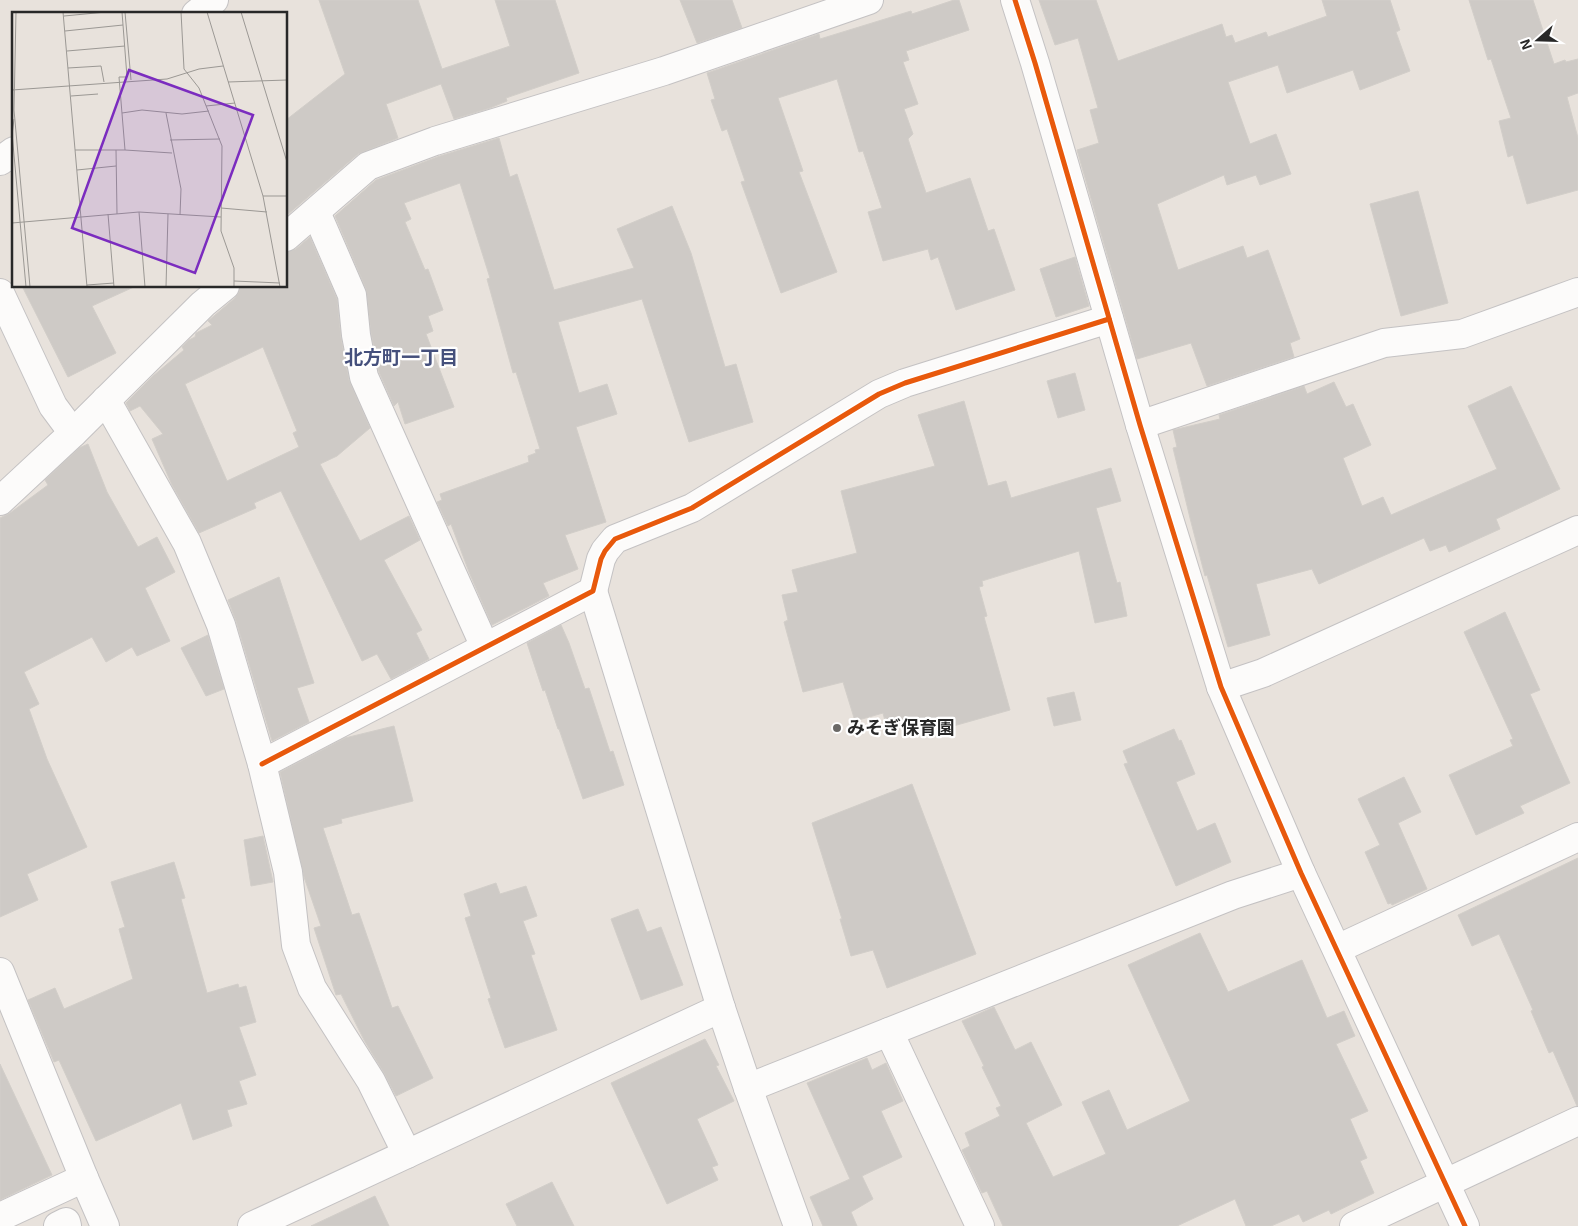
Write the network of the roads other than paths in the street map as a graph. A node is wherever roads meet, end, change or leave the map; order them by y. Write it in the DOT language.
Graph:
graph roads {
  1 [pos="214,0"];
  2 [pos="869,0"];
  3 [pos="1014,0"];
  4 [pos="199,12"];
  5 [pos="12,152"];
  6 [pos="0,161"];
  7 [pos="316,212"];
  8 [pos="288,235"];
  9 [pos="223,288"];
  10 [pos="1578,292"];
  11 [pos="0,293"];
  12 [pos="1109,319"];
  13 [pos="106,400"];
  14 [pos="1140,425"];
  15 [pos="73,433"];
  16 [pos="0,501"];
  17 [pos="1578,530"];
  18 [pos="593,591"];
  19 [pos="485,647"];
  20 [pos="1221,687"];
  21 [pos="262,764"];
  22 [pos="1578,837"];
  23 [pos="1301,873"];
  24 [pos="1337,949"];
  25 [pos="0,972"];
  26 [pos="721,1008"];
  27 [pos="889,1032"];
  28 [pos="748,1088"];
  29 [pos="1578,1121"];
  30 [pos="407,1154"];
  31 [pos="84,1178"];
  32 [pos="1445,1184"];
  33 [pos="0,1217"];
  34 [pos="58,1226"];
  35 [pos="67,1226"];
  36 [pos="105,1226"];
  37 [pos="252,1226"];
  38 [pos="798,1226"];
  39 [pos="980,1226"];
  40 [pos="1354,1226"];
  41 [pos="1465,1226"];
  1 -- 4 [label="street"];
  2 -- 7 [label="street"];
  3 -- 12 [label="street"];
  5 -- 6 [label="street"];
  7 -- 8 [label="street"];
  7 -- 19 [label="street"];
  9 -- 13 [label="street"];
  10 -- 14 [label="street"];
  11 -- 15 [label="street"];
  12 -- 14 [label="street"];
  12 -- 18 [label="street"];
  13 -- 15 [label="street"];
  13 -- 21 [label="street"];
  14 -- 20 [label="street"];
  15 -- 16 [label="street"];
  17 -- 20 [label="street"];
  18 -- 19 [label="street"];
  18 -- 26 [label="street"];
  19 -- 21 [label="street"];
  20 -- 23 [label="street"];
  21 -- 30 [label="street"];
  22 -- 24 [label="street"];
  23 -- 24 [label="street"];
  23 -- 27 [label="street"];
  24 -- 32 [label="street"];
  25 -- 31 [label="street"];
  26 -- 28 [label="street"];
  26 -- 30 [label="street"];
  27 -- 28 [label="street"];
  27 -- 39 [label="street"];
  28 -- 38 [label="street"];
  29 -- 32 [label="street"];
  30 -- 37 [label="street"];
  31 -- 33 [label="street"];
  31 -- 36 [label="street"];
  32 -- 40 [label="street"];
  32 -- 41 [label="street"];
  34 -- 35 [label="street"];
}
